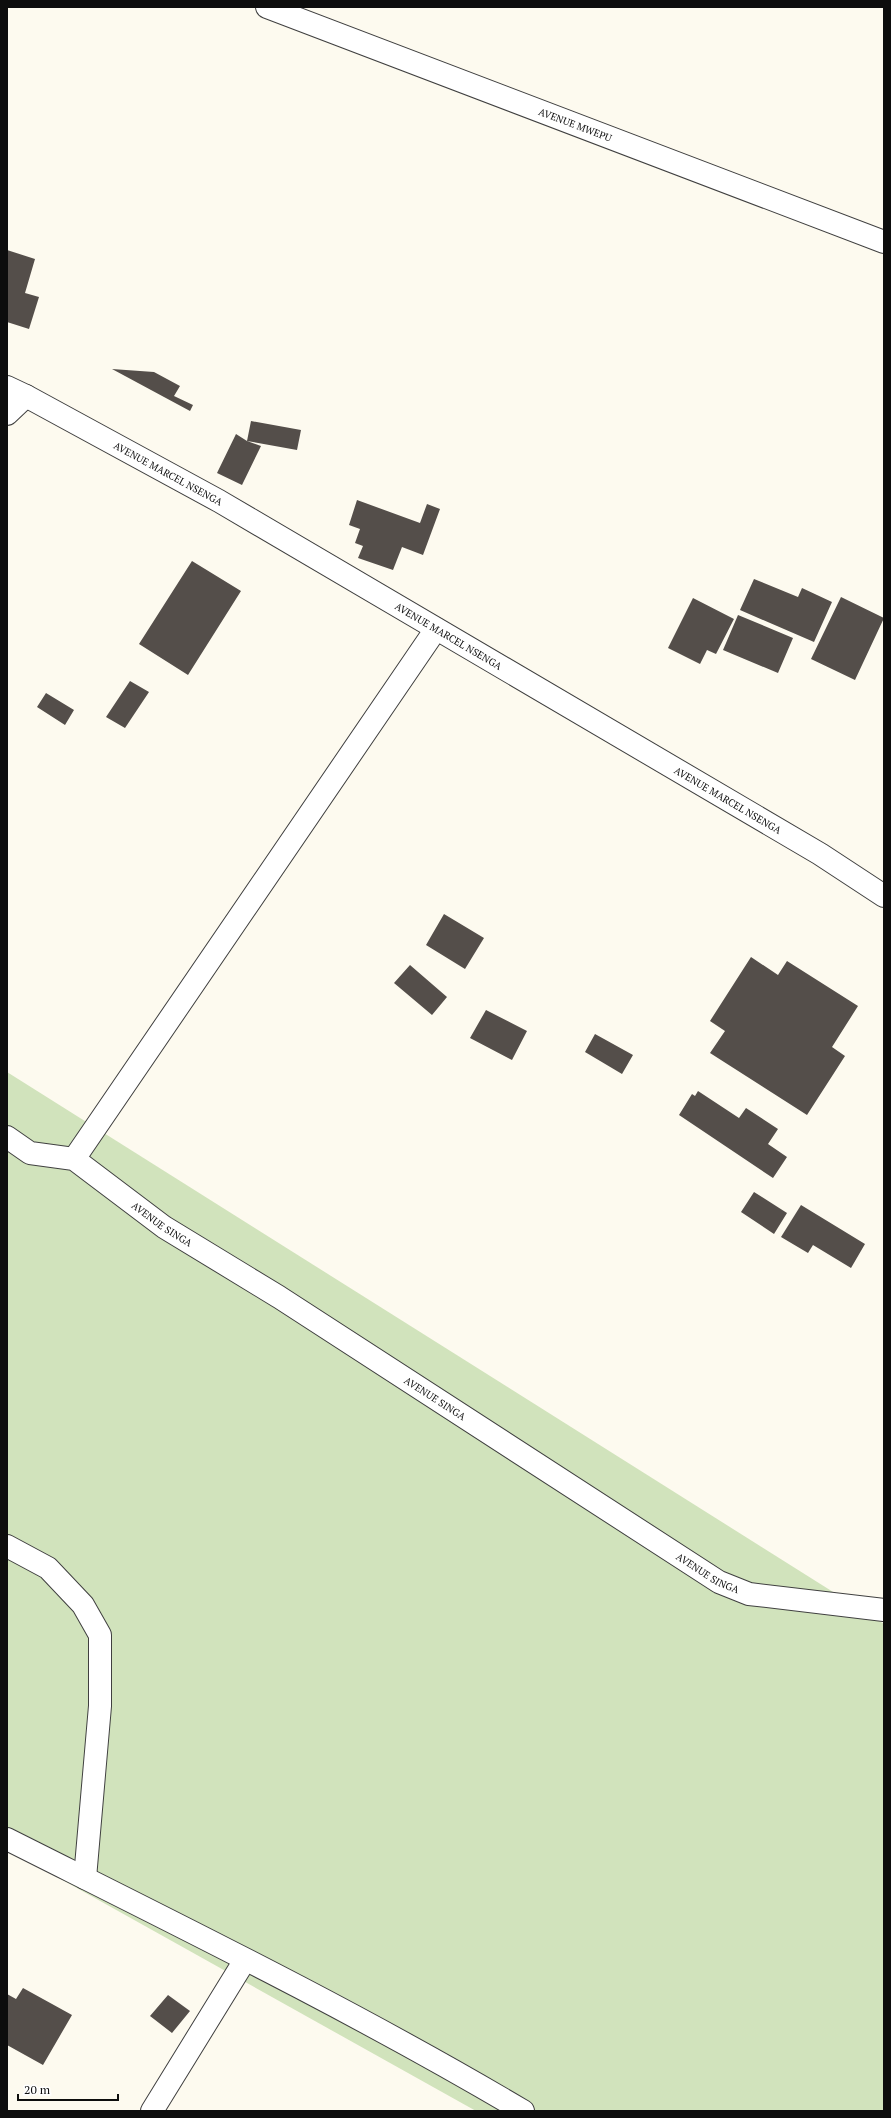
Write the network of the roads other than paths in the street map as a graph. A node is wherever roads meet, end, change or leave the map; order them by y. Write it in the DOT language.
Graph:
graph roads {
  1 [pos="267,7"];
  2 [pos="884,242"];
  3 [pos="17,391"];
  4 [pos="7,414"];
  5 [pos="436,629"];
  6 [pos="884,896"];
  7 [pos="7,1137"];
  8 [pos="74,1159"];
  9 [pos="7,1546"];
  10 [pos="884,1610"];
  11 [pos="7,1839"];
  12 [pos="85,1878"];
  13 [pos="245,1960"];
  14 [pos="152,2111"];
  15 [pos="523,2111"];
  1 -- 2 [label="street, AVENUE MWEPU"];
  3 -- 4 [label="street"];
  3 -- 5 [label="street, AVENUE MARCEL NSENGA"];
  5 -- 6 [label="street, AVENUE MARCEL NSENGA"];
  5 -- 8 [label="street"];
  7 -- 8 [label="street, AVENUE SINGA"];
  8 -- 10 [label="street, AVENUE SINGA"];
  9 -- 12 [label="street"];
  11 -- 12 [label="street"];
  12 -- 13 [label="street"];
  13 -- 14 [label="street"];
  13 -- 15 [label="street"];
}
